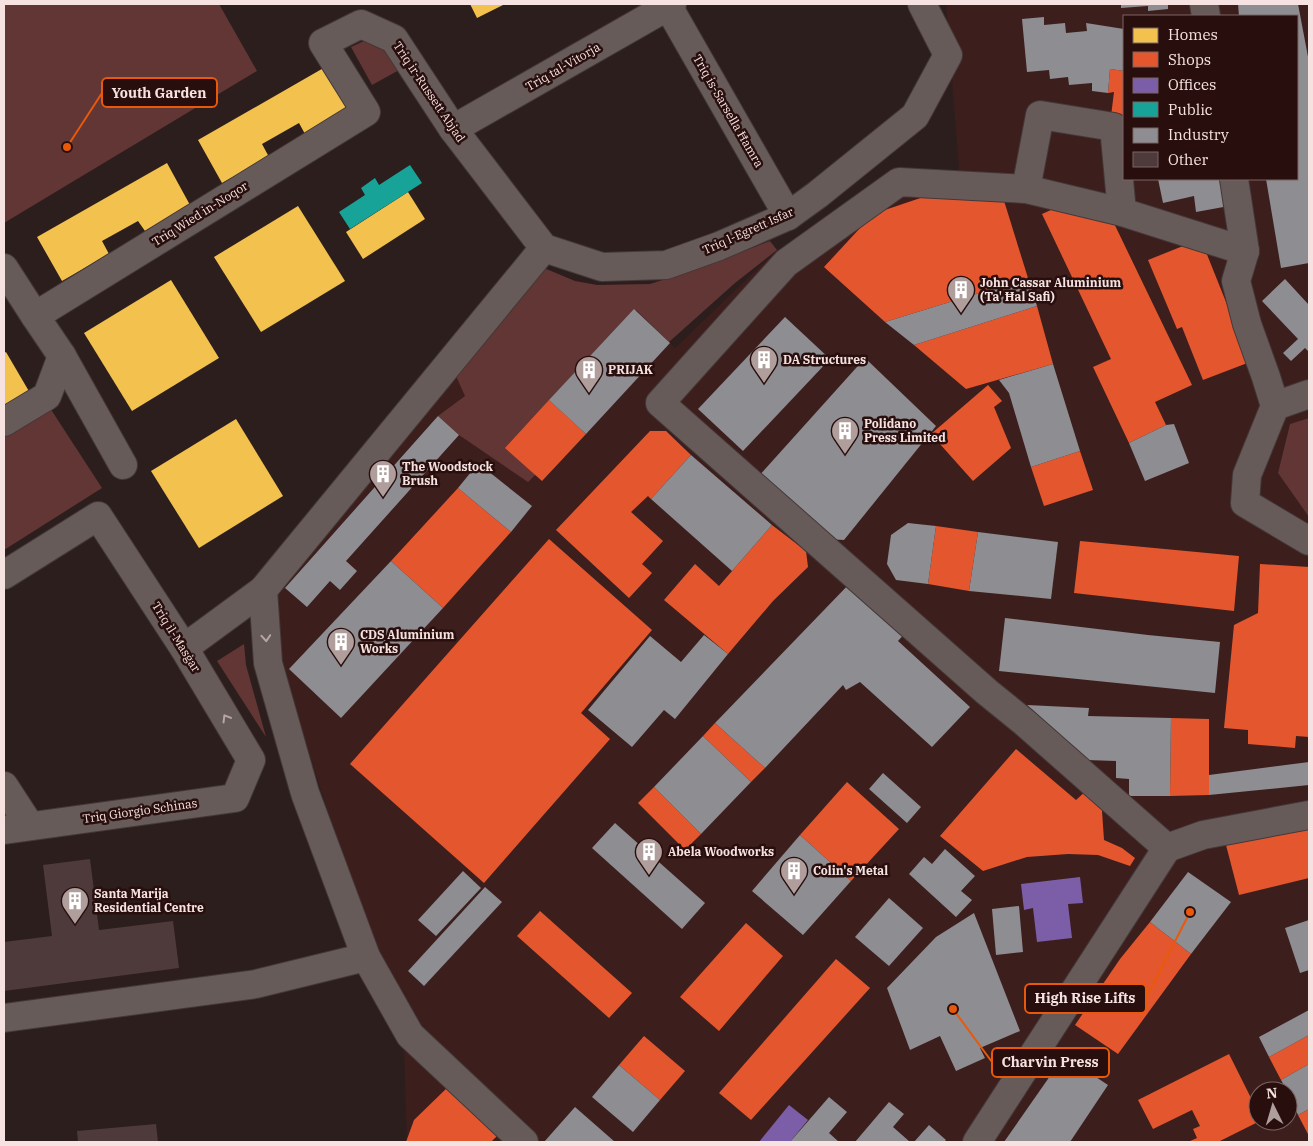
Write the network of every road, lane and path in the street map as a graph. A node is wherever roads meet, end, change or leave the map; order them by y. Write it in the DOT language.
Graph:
graph roads {
  1 [pos="922,4"];
  2 [pos="670,5"];
  3 [pos="366,112"];
  4 [pos="453,129"];
  5 [pos="1234,180"];
  6 [pos="1026,188"];
  7 [pos="1122,212"];
  8 [pos="788,216"];
  9 [pos="544,248"];
  10 [pos="1245,251"];
  11 [pos="4,268"];
  12 [pos="35,316"];
  13 [pos="62,356"];
  14 [pos="1309,394"];
  15 [pos="1275,406"];
  16 [pos="4,422"];
  17 [pos="123,465"];
  18 [pos="1309,541"];
  19 [pos="4,575"];
  20 [pos="263,590"];
  21 [pos="184,648"];
  22 [pos="252,760"];
  23 [pos="4,786"];
  24 [pos="1309,815"];
  25 [pos="30,826"];
  26 [pos="4,830"];
  27 [pos="1167,848"];
  28 [pos="366,957"];
  29 [pos="4,1018"];
  30 [pos="524,1142"];
  31 [pos="977,1142"];
  1 -- 8 [label="street, Triq l-Egrett Isfar"];
  2 -- 4 [label="street, Triq tal-Vitorja"];
  2 -- 8 [label="street, Triq is-Sarsella Ħamra"];
  3 -- 4 [label="street, Triq ir-Russett Abjad"];
  3 -- 12 [label="street, Triq Wied in-Noqor"];
  4 -- 9 [label="street, Triq ir-Russett Abjad"];
  5 -- 10 [label="street"];
  6 -- 7 [label="street"];
  6 -- 7 [label="street"];
  6 -- 27 [label="street"];
  7 -- 10 [label="street"];
  8 -- 9 [label="street, Triq l-Egrett Isfar"];
  9 -- 20 [label="street"];
  10 -- 15 [label="street"];
  11 -- 12 [label="street"];
  12 -- 13 [label="street"];
  13 -- 16 [label="street"];
  13 -- 17 [label="street"];
  14 -- 15 [label="street"];
  15 -- 18 [label="street"];
  19 -- 21 [label="street, Triq il-Masġar"];
  20 -- 21 [label="street"];
  20 -- 28 [label="street, one-way"];
  22 -- 21 [label="street, Triq il-Masġar, one-way"];
  22 -- 25 [label="street, Triq Giorgio Schinas"];
  23 -- 25 [label="street"];
  24 -- 27 [label="street"];
  25 -- 26 [label="street, Triq Giorgio Schinas"];
  27 -- 31 [label="street"];
  28 -- 29 [label="street"];
  28 -- 30 [label="street"];
}
